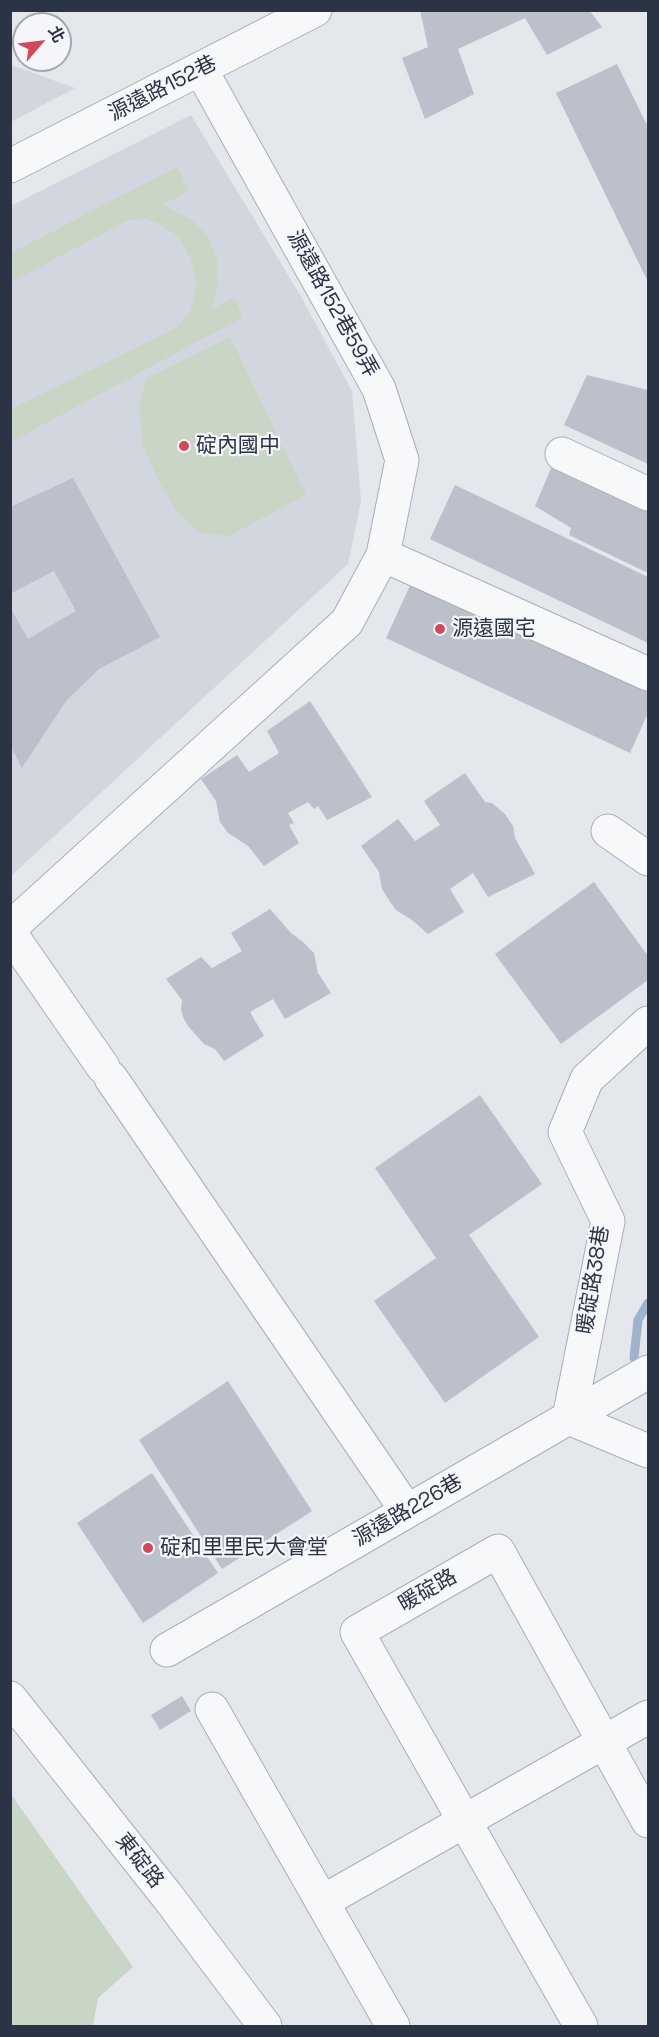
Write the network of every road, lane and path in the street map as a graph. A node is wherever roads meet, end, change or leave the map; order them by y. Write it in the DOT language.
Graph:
graph roads {
  1 [pos="315,10"];
  2 [pos="201,70"];
  3 [pos="10,166"];
  4 [pos="562,454"];
  5 [pos="648,494"];
  6 [pos="383,555"];
  7 [pos="648,674"];
  8 [pos="608,831"];
  9 [pos="648,859"];
  10 [pos="10,930"];
  11 [pos="648,1023"];
  12 [pos="648,1372"];
  13 [pos="569,1418"];
  14 [pos="648,1451"];
  15 [pos="407,1511"];
  16 [pos="167,1650"];
  17 [pos="10,1698"];
  18 [pos="212,1708"];
  19 [pos="648,1717"];
  20 [pos="604,1742"];
  21 [pos="464,1821"];
  22 [pos="648,1821"];
  23 [pos="322,1902"];
  24 [pos="265,2026"];
  25 [pos="393,2026"];
  26 [pos="581,2026"];
  1 -- 2 [label="street, 源遠路152巷"];
  2 -- 3 [label="street, 源遠路152巷"];
  2 -- 6 [label="street, 源遠路152巷59弄"];
  4 -- 5 [label="street"];
  6 -- 7 [label="street"];
  6 -- 10 [label="street, 源遠路152巷59弄"];
  8 -- 9 [label="street"];
  10 -- 15 [label="street"];
  11 -- 13 [label="street, 暖碇路38巷"];
  12 -- 13 [label="street, 源遠路226巷"];
  13 -- 14 [label="street"];
  13 -- 15 [label="street, 源遠路226巷"];
  15 -- 16 [label="street, 源遠路226巷"];
  17 -- 24 [label="street, 東碇路"];
  18 -- 23 [label="street"];
  19 -- 20 [label="street"];
  20 -- 21 [label="street"];
  20 -- 21 [label="street, 暖碇路"];
  20 -- 22 [label="street, 暖碇路"];
  21 -- 23 [label="street"];
  21 -- 26 [label="street, 暖碇路"];
  23 -- 25 [label="street"];
}
